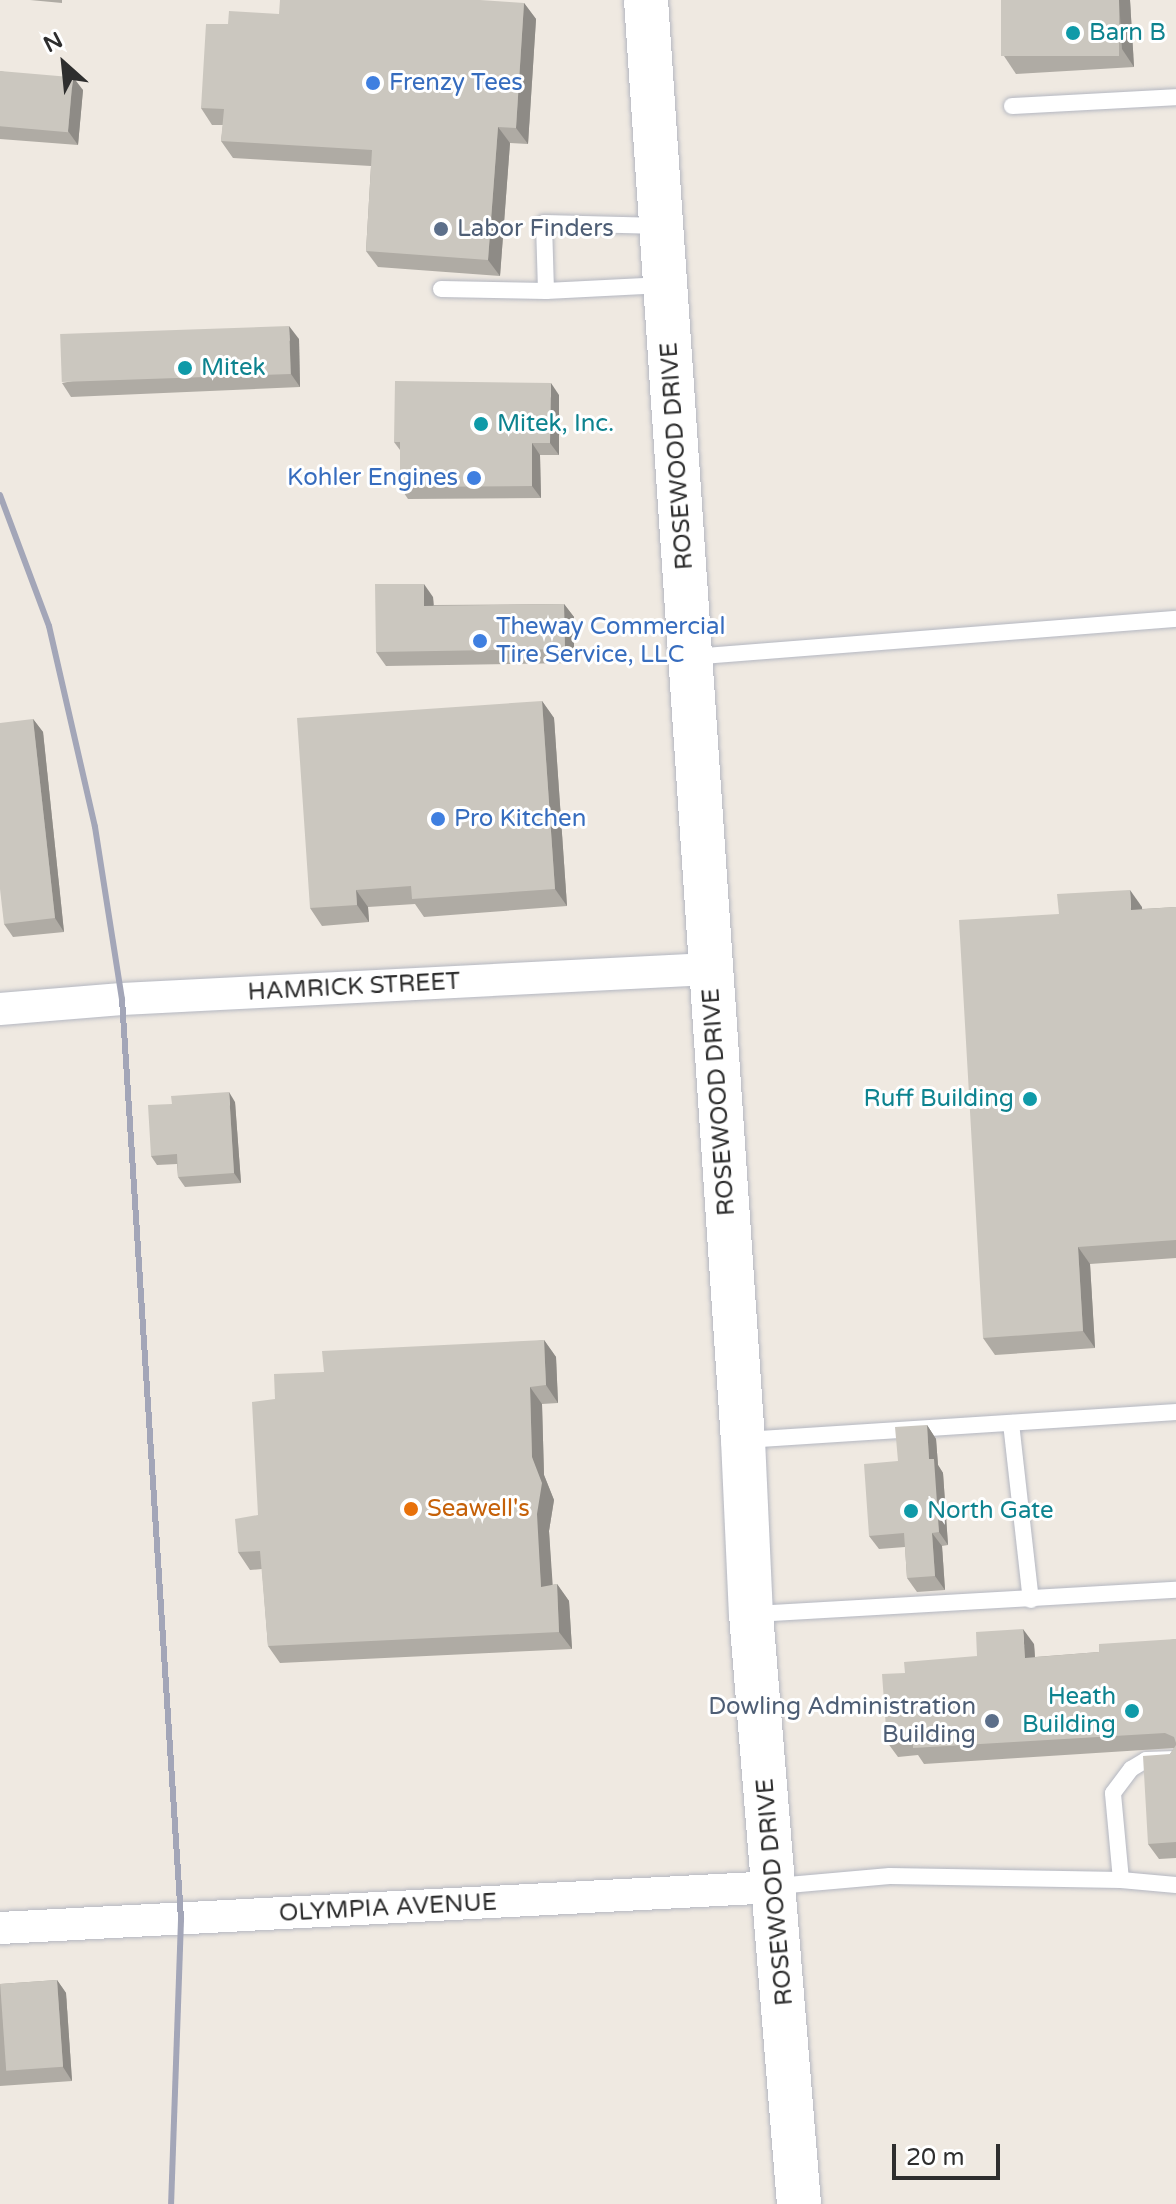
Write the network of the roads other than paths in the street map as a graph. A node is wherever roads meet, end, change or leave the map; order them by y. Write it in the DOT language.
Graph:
graph roads {
  1 [pos="646,0"];
  2 [pos="1176,97"];
  3 [pos="1012,106"];
  4 [pos="663,226"];
  5 [pos="666,285"];
  6 [pos="441,289"];
  7 [pos="546,291"];
  8 [pos="1176,619"];
  9 [pos="690,657"];
  10 [pos="709,969"];
  11 [pos="0,1009"];
  12 [pos="1176,1412"];
  13 [pos="1011,1423"];
  14 [pos="743,1440"];
  15 [pos="1176,1590"];
  16 [pos="1031,1600"];
  17 [pos="751,1614"];
  18 [pos="1176,1759"];
  19 [pos="1121,1880"];
  20 [pos="1176,1885"];
  21 [pos="775,1887"];
  22 [pos="0,1928"];
  23 [pos="799,2204"];
  1 -- 4 [label="main road, ROSEWOOD DRIVE"];
  2 -- 3 [label="lane"];
  4 -- 5 [label="main road, ROSEWOOD DRIVE"];
  4 -- 7 [label="lane"];
  5 -- 7 [label="lane"];
  5 -- 9 [label="main road, ROSEWOOD DRIVE"];
  6 -- 7 [label="lane"];
  8 -- 9 [label="lane"];
  9 -- 10 [label="main road, ROSEWOOD DRIVE"];
  10 -- 11 [label="street, HAMRICK STREET"];
  10 -- 14 [label="main road, ROSEWOOD DRIVE"];
  12 -- 13 [label="lane"];
  13 -- 14 [label="lane"];
  13 -- 16 [label="lane"];
  14 -- 17 [label="main road, ROSEWOOD DRIVE"];
  15 -- 16 [label="lane"];
  16 -- 17 [label="lane"];
  17 -- 21 [label="main road, ROSEWOOD DRIVE"];
  18 -- 19 [label="lane"];
  19 -- 20 [label="lane"];
  19 -- 21 [label="lane"];
  21 -- 22 [label="street, OLYMPIA AVENUE"];
  21 -- 23 [label="main road, ROSEWOOD DRIVE"];
}
